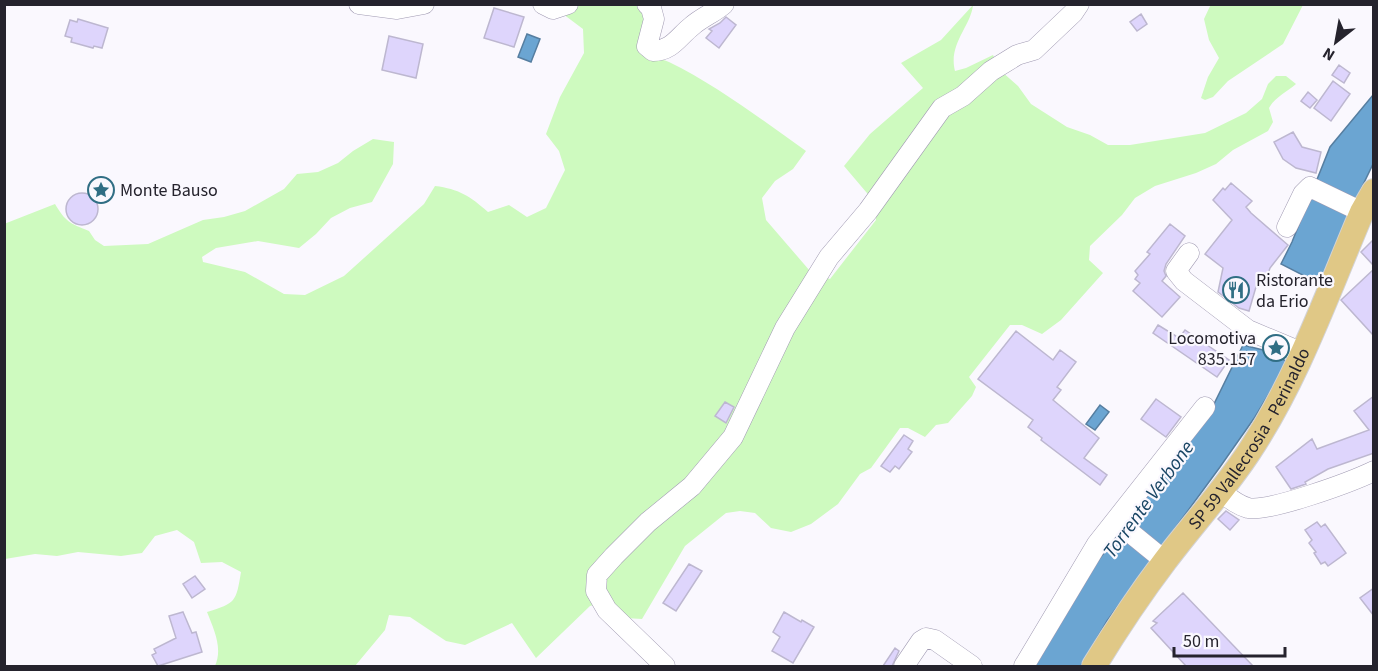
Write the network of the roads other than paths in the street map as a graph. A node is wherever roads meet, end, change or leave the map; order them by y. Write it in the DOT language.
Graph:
graph roads {
  1 [pos="359,4"];
  2 [pos="424,4"];
  3 [pos="543,4"];
  4 [pos="568,4"];
  5 [pos="647,4"];
  6 [pos="724,4"];
  7 [pos="1079,4"];
  8 [pos="1374,191"];
  9 [pos="1358,210"];
  10 [pos="1287,228"];
  11 [pos="1189,253"];
  12 [pos="1303,353"];
  13 [pos="1205,407"];
  14 [pos="1374,471"];
  15 [pos="1220,491"];
  16 [pos="1118,522"];
  17 [pos="1162,559"];
  18 [pos="665,666"];
  19 [pos="904,666"];
  20 [pos="972,666"];
  21 [pos="1024,666"];
  22 [pos="1094,666"];
  1 -- 2 [label="street"];
  3 -- 4 [label="street"];
  5 -- 6 [label="street"];
  7 -- 18 [label="street"];
  8 -- 9 [label="main road, SP 59 Vallecrosia - Perinaldo"];
  9 -- 10 [label="street"];
  9 -- 12 [label="main road, SP 59 Vallecrosia - Perinaldo"];
  11 -- 12 [label="street"];
  12 -- 15 [label="main road, SP 59 Vallecrosia - Perinaldo"];
  13 -- 16 [label="street"];
  14 -- 15 [label="street"];
  15 -- 17 [label="main road, SP 59 Vallecrosia - Perinaldo"];
  16 -- 17 [label="street"];
  16 -- 21 [label="street"];
  17 -- 22 [label="main road, SP 59 Vallecrosia - Perinaldo"];
  19 -- 20 [label="street"];
}
